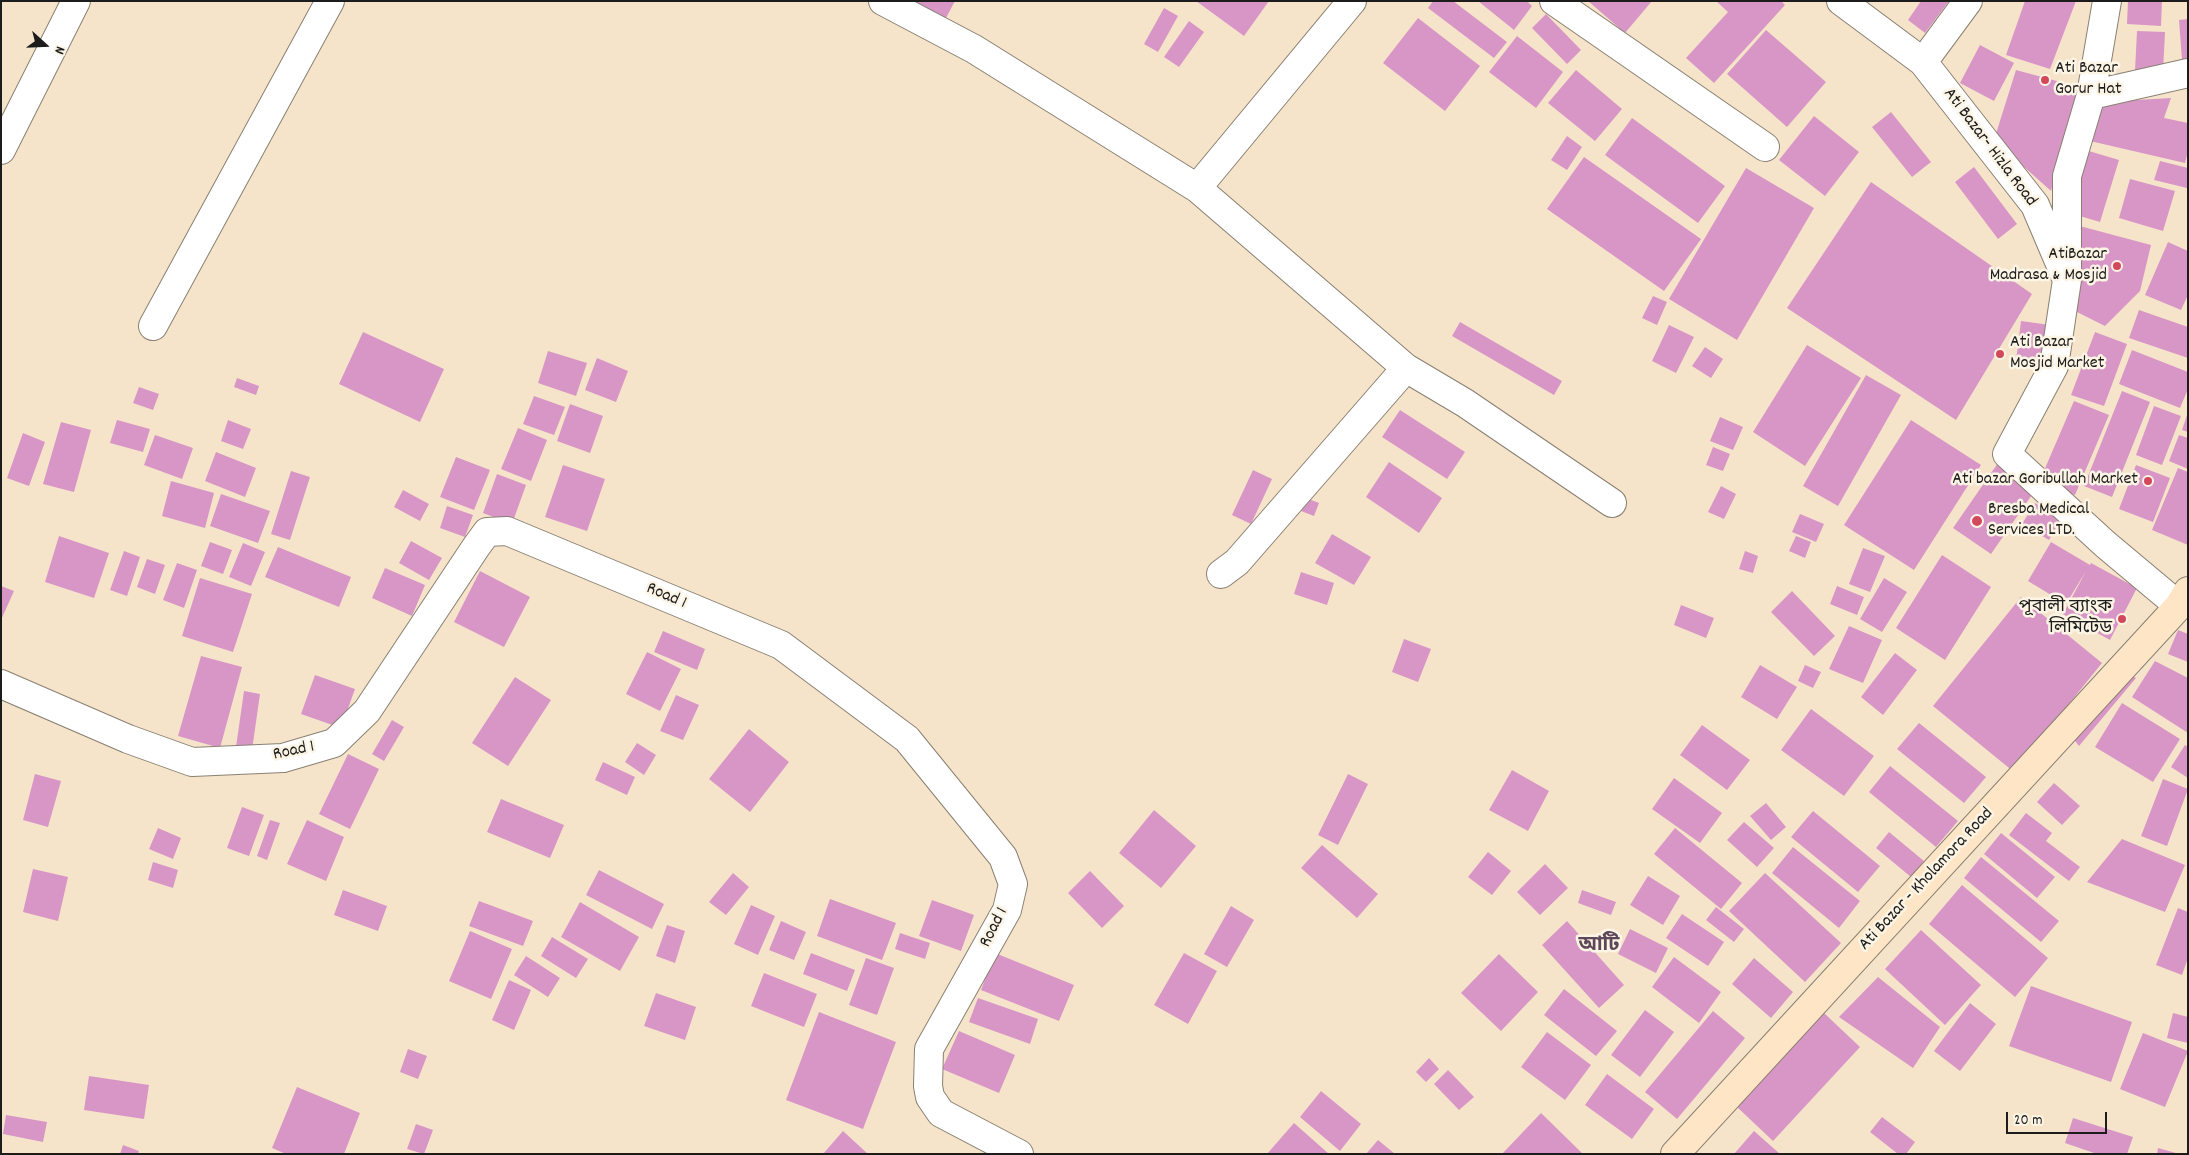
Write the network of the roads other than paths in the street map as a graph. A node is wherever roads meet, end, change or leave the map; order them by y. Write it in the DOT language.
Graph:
graph roads {
  1 [pos="76,1"];
  2 [pos="330,1"];
  3 [pos="883,1"];
  4 [pos="1352,1"];
  5 [pos="1554,1"];
  6 [pos="1841,1"];
  7 [pos="1968,1"];
  8 [pos="2106,1"];
  9 [pos="1923,62"];
  10 [pos="2188,73"];
  11 [pos="2091,95"];
  12 [pos="1764,147"];
  13 [pos="1,150"];
  14 [pos="1197,188"];
  15 [pos="2067,280"];
  16 [pos="153,326"];
  17 [pos="1406,368"];
  18 [pos="1612,503"];
  19 [pos="1221,574"];
  20 [pos="2185,603"];
  21 [pos="1,684"];
  22 [pos="1019,1154"];
  23 [pos="1675,1154"];
  1 -- 13 [label="street"];
  2 -- 16 [label="street"];
  3 -- 14 [label="street"];
  4 -- 14 [label="street"];
  5 -- 12 [label="street"];
  6 -- 9 [label="street, Ati Bazar- Hizla Road"];
  7 -- 9 [label="street"];
  8 -- 11 [label="street"];
  9 -- 15 [label="street, Ati Bazar- Hizla Road"];
  10 -- 11 [label="street"];
  11 -- 15 [label="street"];
  14 -- 17 [label="street"];
  15 -- 20 [label="street"];
  17 -- 18 [label="street"];
  17 -- 19 [label="street"];
  20 -- 23 [label="main road, Ati Bazar - Kholamora Road"];
  21 -- 22 [label="street, Road 1"];
}
